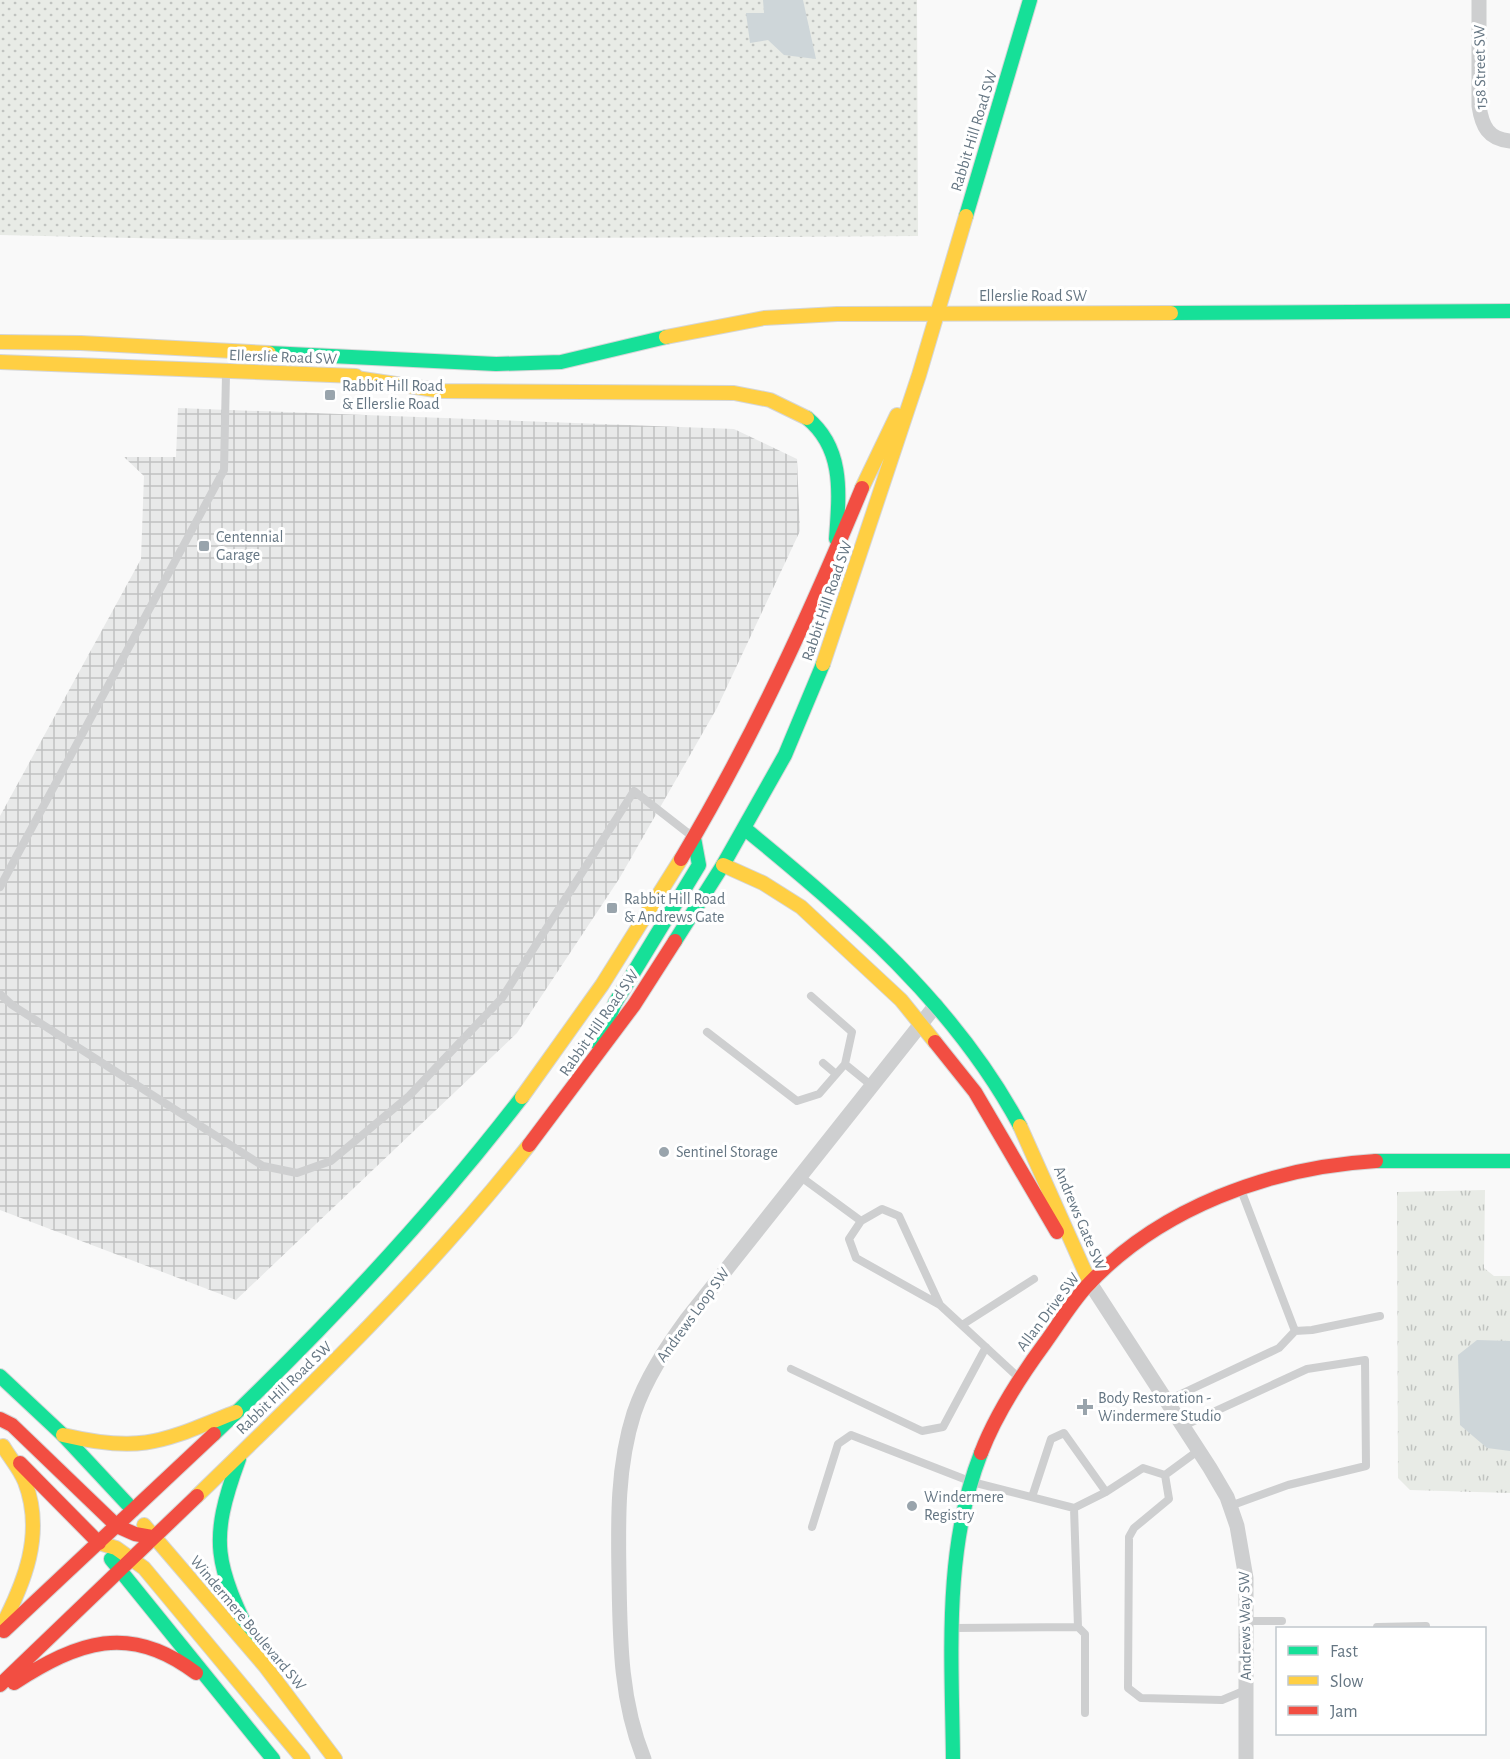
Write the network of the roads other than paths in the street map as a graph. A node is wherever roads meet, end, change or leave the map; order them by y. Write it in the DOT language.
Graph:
graph roads {
  1 [pos="1030,0"];
  2 [pos="1479,0"];
  3 [pos="1510,141"];
  4 [pos="1510,311"];
  5 [pos="937,313"];
  6 [pos="0,342"];
  7 [pos="227,351"];
  8 [pos="0,362"];
  9 [pos="561,362"];
  10 [pos="226,371"];
  11 [pos="919,375"];
  12 [pos="343,376"];
  13 [pos="835,557"];
  14 [pos="744,828"];
  15 [pos="694,838"];
  16 [pos="723,865"];
  17 [pos="0,886"];
  18 [pos="0,994"];
  19 [pos="812,996"];
  20 [pos="936,1005"];
  21 [pos="922,1025"];
  22 [pos="707,1032"];
  23 [pos="823,1063"];
  24 [pos="845,1064"];
  25 [pos="591,1065"];
  26 [pos="836,1074"];
  27 [pos="872,1086"];
  28 [pos="1510,1161"];
  29 [pos="801,1177"];
  30 [pos="1240,1189"];
  31 [pos="861,1221"];
  32 [pos="1034,1279"];
  33 [pos="1090,1283"];
  34 [pos="940,1305"];
  35 [pos="1380,1316"];
  36 [pos="962,1325"];
  37 [pos="1295,1330"];
  38 [pos="986,1347"];
  39 [pos="791,1369"];
  40 [pos="0,1376"];
  41 [pos="1019,1378"];
  42 [pos="1166,1401"];
  43 [pos="237,1412"];
  44 [pos="0,1419"];
  45 [pos="1183,1426"];
  46 [pos="63,1435"];
  47 [pos="1,1445"];
  48 [pos="1199,1450"];
  49 [pos="242,1452"];
  50 [pos="1165,1474"];
  51 [pos="972,1482"];
  52 [pos="1106,1492"];
  53 [pos="1032,1497"];
  54 [pos="1230,1506"];
  55 [pos="1074,1508"];
  56 [pos="133,1510"];
  57 [pos="117,1526"];
  58 [pos="812,1527"];
  59 [pos="152,1537"];
  60 [pos="99,1543"];
  61 [pos="131,1558"];
  62 [pos="119,1568"];
  63 [pos="1246,1621"];
  64 [pos="1282,1621"];
  65 [pos="1426,1626"];
  66 [pos="1078,1627"];
  67 [pos="1377,1627"];
  68 [pos="952,1628"];
  69 [pos="0,1633"];
  70 [pos="265,1666"];
  71 [pos="0,1685"];
  72 [pos="1246,1690"];
  73 [pos="0,1691"];
  74 [pos="218,1694"];
  75 [pos="1085,1713"];
  76 [pos="273,1759"];
  77 [pos="303,1759"];
  78 [pos="335,1759"];
  79 [pos="644,1759"];
  80 [pos="953,1759"];
  81 [pos="1246,1759"];
  1 -- 5 [label="main road, Rabbit Hill Road SW"];
  2 -- 3 [label="street, 158 Street SW"];
  4 -- 5 [label="main road, Ellerslie Road SW"];
  5 -- 9 [label="main road, Ellerslie Road SW"];
  5 -- 11 [label="main road, Rabbit Hill Road SW"];
  6 -- 7 [label="main road, Ellerslie Road SW"];
  7 -- 9 [label="main road, Ellerslie Road SW"];
  7 -- 10 [label="lane"];
  8 -- 10 [label="main road, Ellerslie Road SW"];
  9 -- 12 [label="main road, Ellerslie Road SW"];
  10 -- 12 [label="main road, Ellerslie Road SW"];
  10 -- 17 [label="lane"];
  11 -- 13 [label="main road, Rabbit Hill Road SW"];
  11 -- 14 [label="main road, Rabbit Hill Road SW"];
  12 -- 13 [label="main road"];
  13 -- 15 [label="main road, Rabbit Hill Road SW"];
  14 -- 16 [label="main road, Rabbit Hill Road SW"];
  14 -- 20 [label="main road, Andrews Gate SW"];
  15 -- 18 [label="lane"];
  15 -- 25 [label="main road"];
  15 -- 43 [label="main road, Rabbit Hill Road SW"];
  16 -- 21 [label="main road, Andrews Gate SW"];
  16 -- 25 [label="main road, Rabbit Hill Road SW"];
  19 -- 24 [label="lane"];
  20 -- 21 [label="street, Andrews Loop SW"];
  20 -- 33 [label="main road, Andrews Gate SW"];
  21 -- 27 [label="street, Andrews Loop SW"];
  21 -- 33 [label="main road, Andrews Gate SW"];
  22 -- 26 [label="lane"];
  23 -- 26 [label="lane"];
  24 -- 26 [label="lane"];
  24 -- 27 [label="lane"];
  25 -- 49 [label="main road, Rabbit Hill Road SW"];
  27 -- 29 [label="street, Andrews Loop SW"];
  28 -- 30 [label="main road, Allan Drive SW"];
  29 -- 31 [label="lane"];
  29 -- 79 [label="street, Andrews Loop SW"];
  30 -- 33 [label="main road, Allan Drive SW"];
  30 -- 37 [label="lane"];
  31 -- 34 [label="lane"];
  31 -- 34 [label="lane"];
  32 -- 36 [label="lane"];
  33 -- 41 [label="main road, Allan Drive SW"];
  33 -- 42 [label="street, Andrews Way SW"];
  34 -- 36 [label="lane"];
  35 -- 37 [label="lane"];
  36 -- 38 [label="lane"];
  37 -- 42 [label="lane"];
  38 -- 39 [label="lane"];
  38 -- 41 [label="lane"];
  40 -- 46 [label="main road, Windermere Boulevard SW"];
  41 -- 51 [label="main road, Allan Drive SW"];
  42 -- 45 [label="street, Andrews Way SW"];
  43 -- 46 [label="main road"];
  43 -- 56 [label="main road, Rabbit Hill Road SW"];
  44 -- 57 [label="main road"];
  45 -- 48 [label="street, Andrews Way SW"];
  45 -- 54 [label="lane"];
  46 -- 56 [label="main road, Windermere Boulevard SW"];
  47 -- 60 [label="main road"];
  47 -- 69 [label="main road"];
  48 -- 50 [label="lane"];
  48 -- 54 [label="street, Andrews Way SW"];
  49 -- 59 [label="main road, Rabbit Hill Road SW"];
  49 -- 70 [label="main road"];
  50 -- 52 [label="lane"];
  50 -- 72 [label="lane"];
  51 -- 53 [label="lane"];
  51 -- 58 [label="lane"];
  51 -- 68 [label="main road, Allan Drive SW"];
  52 -- 53 [label="lane"];
  52 -- 55 [label="lane"];
  53 -- 55 [label="lane"];
  54 -- 63 [label="street, Andrews Way SW"];
  55 -- 66 [label="lane"];
  56 -- 57 [label="main road, Rabbit Hill Road SW"];
  56 -- 59 [label="main road, Windermere Boulevard SW"];
  57 -- 59 [label="main road"];
  57 -- 60 [label="main road, Rabbit Hill Road SW"];
  59 -- 61 [label="main road, Rabbit Hill Road SW"];
  59 -- 70 [label="main road, Windermere Boulevard SW"];
  60 -- 61 [label="main road"];
  60 -- 62 [label="main road"];
  60 -- 69 [label="main road, Rabbit Hill Road SW"];
  61 -- 62 [label="main road, Rabbit Hill Road SW"];
  61 -- 77 [label="main road"];
  62 -- 71 [label="main road, Rabbit Hill Road SW"];
  62 -- 74 [label="main road"];
  63 -- 64 [label="lane"];
  63 -- 72 [label="street, Andrews Way SW"];
  65 -- 67 [label="lane"];
  66 -- 68 [label="lane"];
  66 -- 75 [label="lane"];
  68 -- 80 [label="main road, Allan Drive SW"];
  70 -- 78 [label="main road, Windermere Boulevard SW"];
  72 -- 81 [label="street, Andrews Way SW"];
  73 -- 74 [label="main road"];
  74 -- 76 [label="main road"];
}
